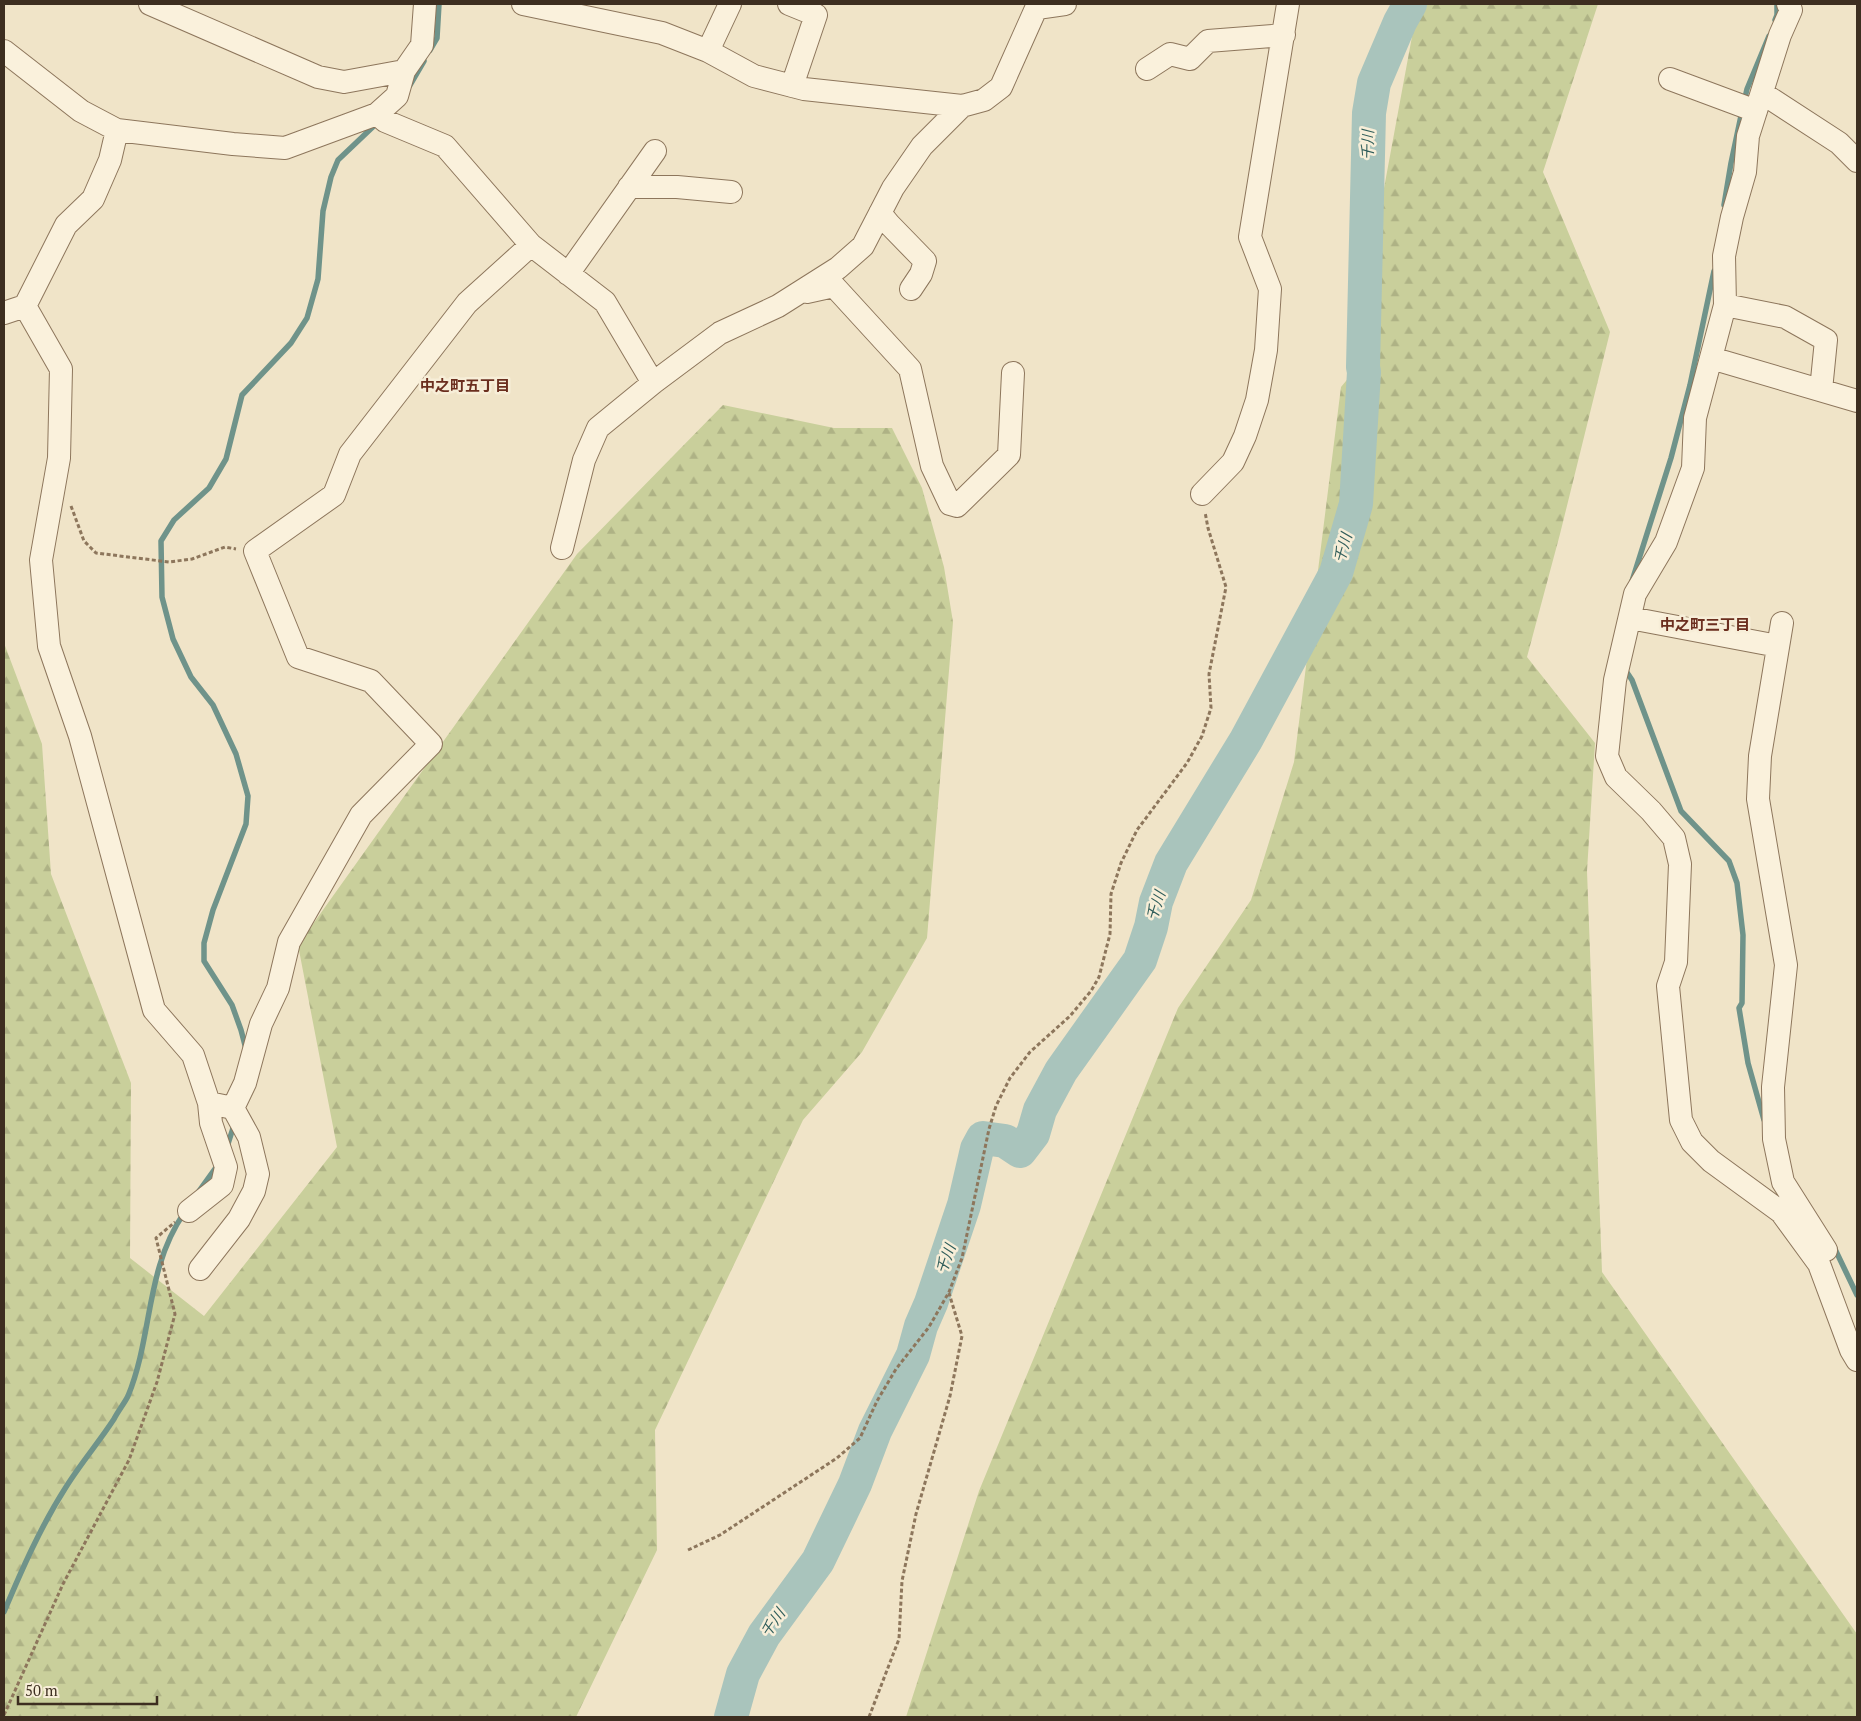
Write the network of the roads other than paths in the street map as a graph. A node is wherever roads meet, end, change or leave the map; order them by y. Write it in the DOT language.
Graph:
graph roads {
  1 [pos="150,4"];
  2 [pos="425,4"];
  3 [pos="523,4"];
  4 [pos="730,4"];
  5 [pos="789,4"];
  6 [pos="1065,4"];
  7 [pos="1288,4"];
  8 [pos="1037,6"];
  9 [pos="1794,6"];
  10 [pos="1284,35"];
  11 [pos="4,51"];
  12 [pos="708,51"];
  13 [pos="1147,69"];
  14 [pos="404,71"];
  15 [pos="1670,79"];
  16 [pos="792,86"];
  17 [pos="1759,102"];
  18 [pos="962,106"];
  19 [pos="378,114"];
  20 [pos="117,130"];
  21 [pos="655,151"];
  22 [pos="1857,161"];
  23 [pos="630,187"];
  24 [pos="731,192"];
  25 [pos="880,213"];
  26 [pos="532,245"];
  27 [pos="568,274"];
  28 [pos="911,289"];
  29 [pos="797,294"];
  30 [pos="25,306"];
  31 [pos="1725,306"];
  32 [pos="4,313"];
  33 [pos="1711,358"];
  34 [pos="1014,373"];
  35 [pos="653,384"];
  36 [pos="1821,390"];
  37 [pos="1857,401"];
  38 [pos="1202,494"];
  39 [pos="562,548"];
  40 [pos="1630,618"];
  41 [pos="1782,624"];
  42 [pos="1778,646"];
  43 [pos="209,1103"];
  44 [pos="233,1108"];
  45 [pos="189,1211"];
  46 [pos="1819,1264"];
  47 [pos="200,1269"];
  48 [pos="1857,1360"];
  1 -- 14 [label="street"];
  2 -- 14 [label="street"];
  3 -- 12 [label="street"];
  4 -- 12 [label="street"];
  5 -- 16 [label="street"];
  6 -- 8 [label="street"];
  7 -- 10 [label="street"];
  8 -- 18 [label="street"];
  9 -- 17 [label="street"];
  10 -- 13 [label="street"];
  10 -- 38 [label="street"];
  11 -- 20 [label="street"];
  12 -- 16 [label="street"];
  14 -- 19 [label="street"];
  15 -- 17 [label="street"];
  16 -- 18 [label="street"];
  17 -- 22 [label="street"];
  17 -- 31 [label="street"];
  18 -- 25 [label="street"];
  19 -- 20 [label="street"];
  19 -- 26 [label="street"];
  20 -- 30 [label="street"];
  21 -- 23 [label="street"];
  23 -- 24 [label="street"];
  23 -- 27 [label="street"];
  25 -- 28 [label="street"];
  25 -- 29 [label="street"];
  26 -- 27 [label="street"];
  26 -- 44 [label="street"];
  27 -- 35 [label="street"];
  29 -- 34 [label="street"];
  29 -- 35 [label="street"];
  30 -- 32 [label="street"];
  30 -- 43 [label="street"];
  31 -- 33 [label="street"];
  31 -- 36 [label="street"];
  33 -- 36 [label="street"];
  33 -- 40 [label="street"];
  35 -- 39 [label="street"];
  36 -- 37 [label="street"];
  40 -- 42 [label="street"];
  40 -- 46 [label="street"];
  41 -- 42 [label="street"];
  42 -- 46 [label="street"];
  43 -- 44 [label="street"];
  43 -- 45 [label="street"];
  44 -- 47 [label="street"];
  46 -- 48 [label="street"];
}
